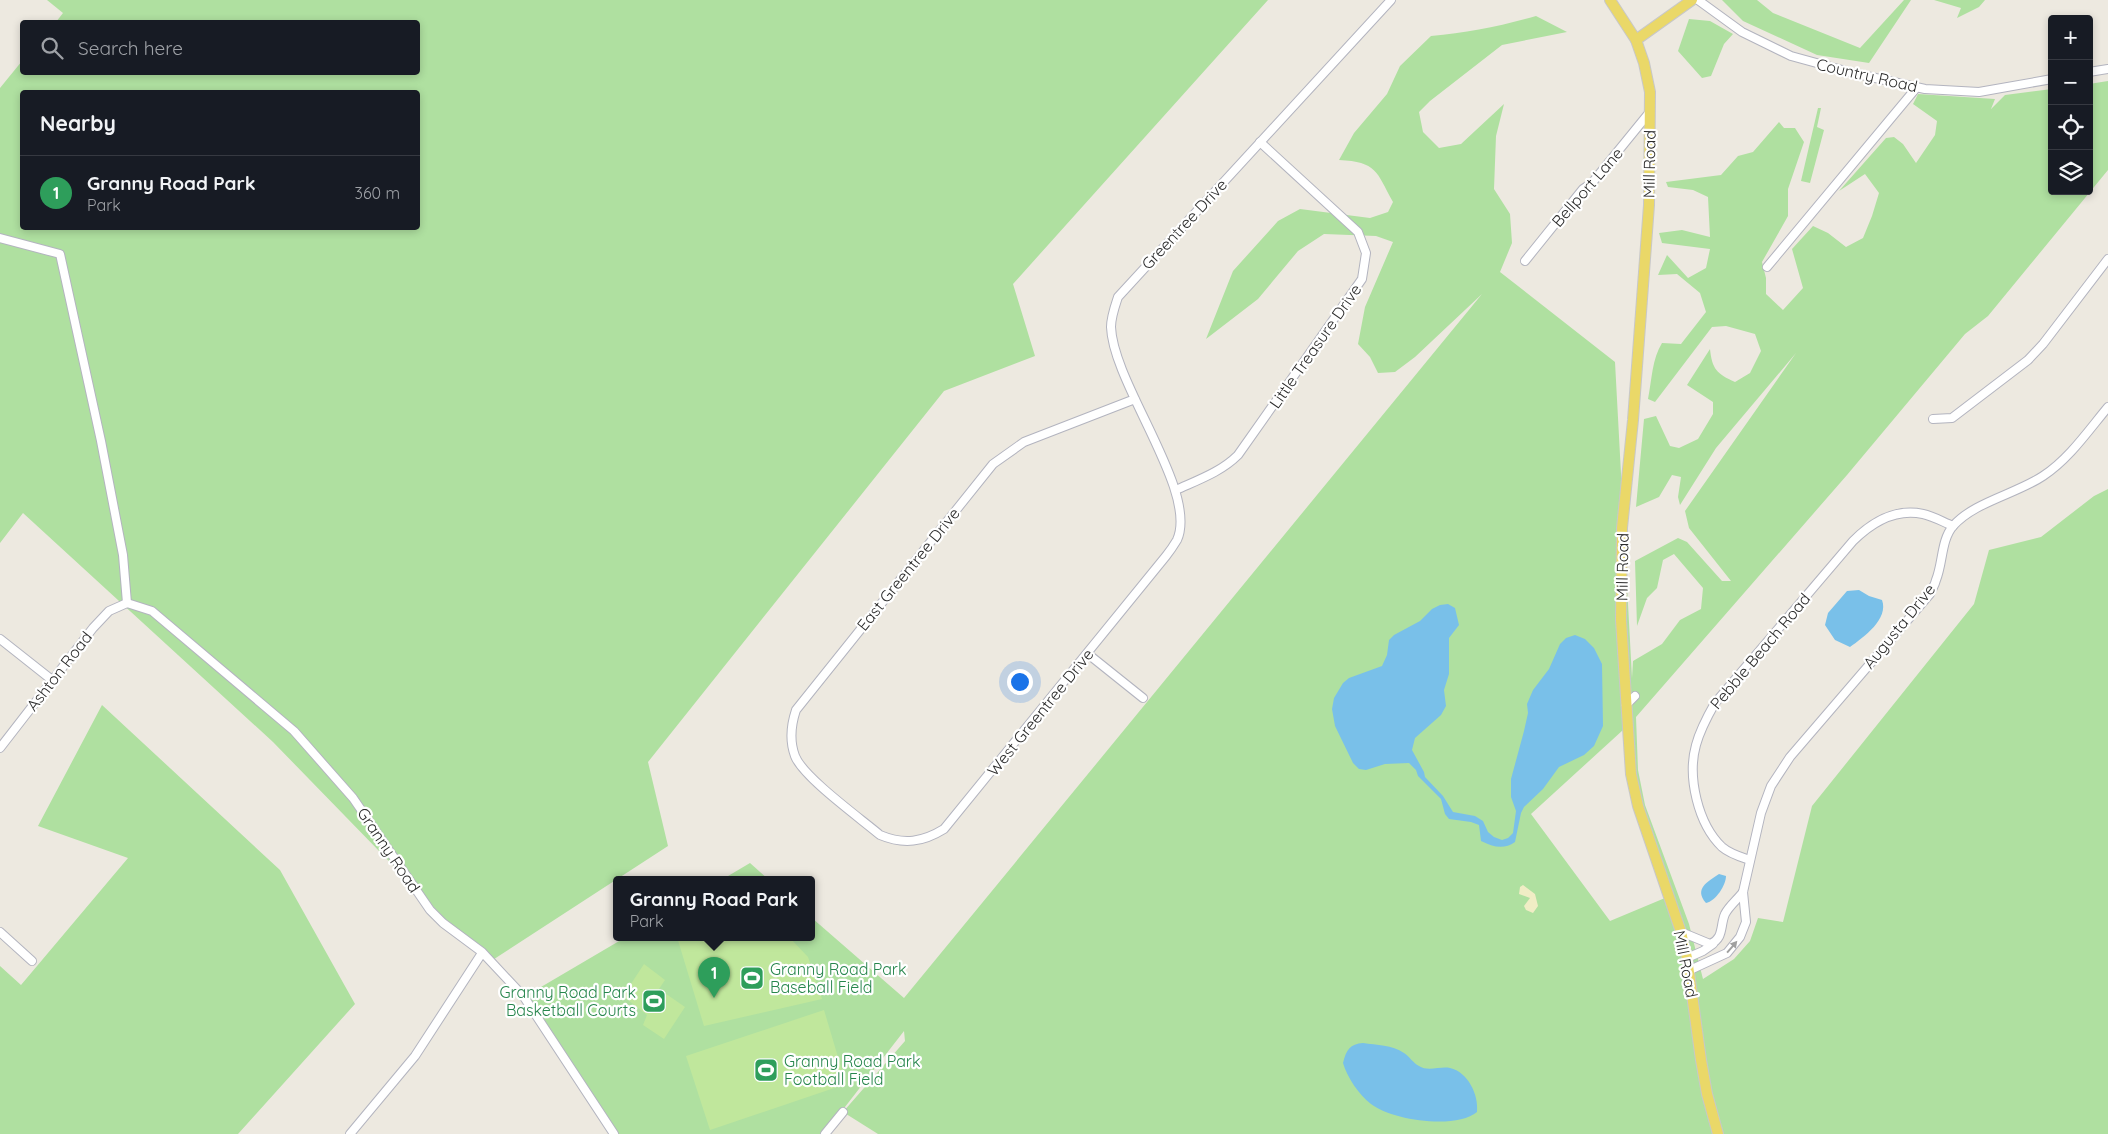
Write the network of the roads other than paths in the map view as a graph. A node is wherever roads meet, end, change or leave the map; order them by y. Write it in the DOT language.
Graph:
graph roads {
  1 [pos="1390,0"];
  2 [pos="1610,0"];
  3 [pos="1692,0"];
  4 [pos="1698,0"];
  5 [pos="1636,40"];
  6 [pos="2108,69"];
  7 [pos="2093,71"];
  8 [pos="2048,80"];
  9 [pos="1917,87"];
  10 [pos="1649,113"];
  11 [pos="1260,142"];
  12 [pos="0,238"];
  13 [pos="2108,259"];
  14 [pos="1525,261"];
  15 [pos="1767,267"];
  16 [pos="1135,399"];
  17 [pos="2107,410"];
  18 [pos="1933,419"];
  19 [pos="1176,490"];
  20 [pos="1953,526"];
  21 [pos="127,603"];
  22 [pos="0,639"];
  23 [pos="1088,654"];
  24 [pos="52,680"];
  25 [pos="1635,696"];
  26 [pos="1143,698"];
  27 [pos="1626,705"];
  28 [pos="0,748"];
  29 [pos="840,801"];
  30 [pos="1750,860"];
  31 [pos="1743,892"];
  32 [pos="0,932"];
  33 [pos="1681,932"];
  34 [pos="1714,943"];
  35 [pos="482,952"];
  36 [pos="1687,958"];
  37 [pos="32,961"];
  38 [pos="1690,970"];
  39 [pos="843,1112"];
  40 [pos="350,1134"];
  41 [pos="614,1134"];
  42 [pos="825,1134"];
  43 [pos="1718,1134"];
  1 -- 11 [label="street, Greentree Drive"];
  2 -- 5 [label="main road, Mill Road"];
  3 -- 5 [label="main road"];
  4 -- 9 [label="street, Country Road"];
  5 -- 10 [label="main road, Mill Road"];
  6 -- 7 [label="street"];
  8 -- 9 [label="street, Country Road"];
  9 -- 15 [label="street"];
  10 -- 14 [label="street, Bellport Lane"];
  10 -- 27 [label="main road, Mill Road"];
  11 -- 16 [label="street, Greentree Drive"];
  11 -- 19 [label="street, Little Treasure Drive"];
  12 -- 21 [label="street"];
  13 -- 18 [label="street"];
  16 -- 19 [label="street, Greentree Drive"];
  16 -- 29 [label="street, East Greentree Drive"];
  17 -- 20 [label="street, Augusta Drive"];
  19 -- 23 [label="street, West Greentree Drive"];
  20 -- 30 [label="street, Augusta Drive"];
  20 -- 30 [label="street, Pebble Beach Road"];
  21 -- 24 [label="street, Ashton Road"];
  21 -- 35 [label="street, Granny Road"];
  22 -- 24 [label="street"];
  23 -- 26 [label="street"];
  23 -- 29 [label="street, West Greentree Drive"];
  24 -- 28 [label="street, Ashton Road"];
  25 -- 27 [label="street"];
  27 -- 33 [label="main road, Mill Road"];
  30 -- 31 [label="street, Augusta Drive"];
  31 -- 34 [label="street, Augusta Drive"];
  38 -- 31 [label="street, Augusta Drive, one-way"];
  32 -- 37 [label="street"];
  33 -- 34 [label="street"];
  33 -- 36 [label="main road, Mill Road"];
  34 -- 36 [label="street"];
  35 -- 40 [label="street"];
  35 -- 41 [label="street, Granny Road"];
  36 -- 38 [label="main road, Mill Road"];
  38 -- 43 [label="main road, Mill Road"];
  39 -- 42 [label="street"];
}
